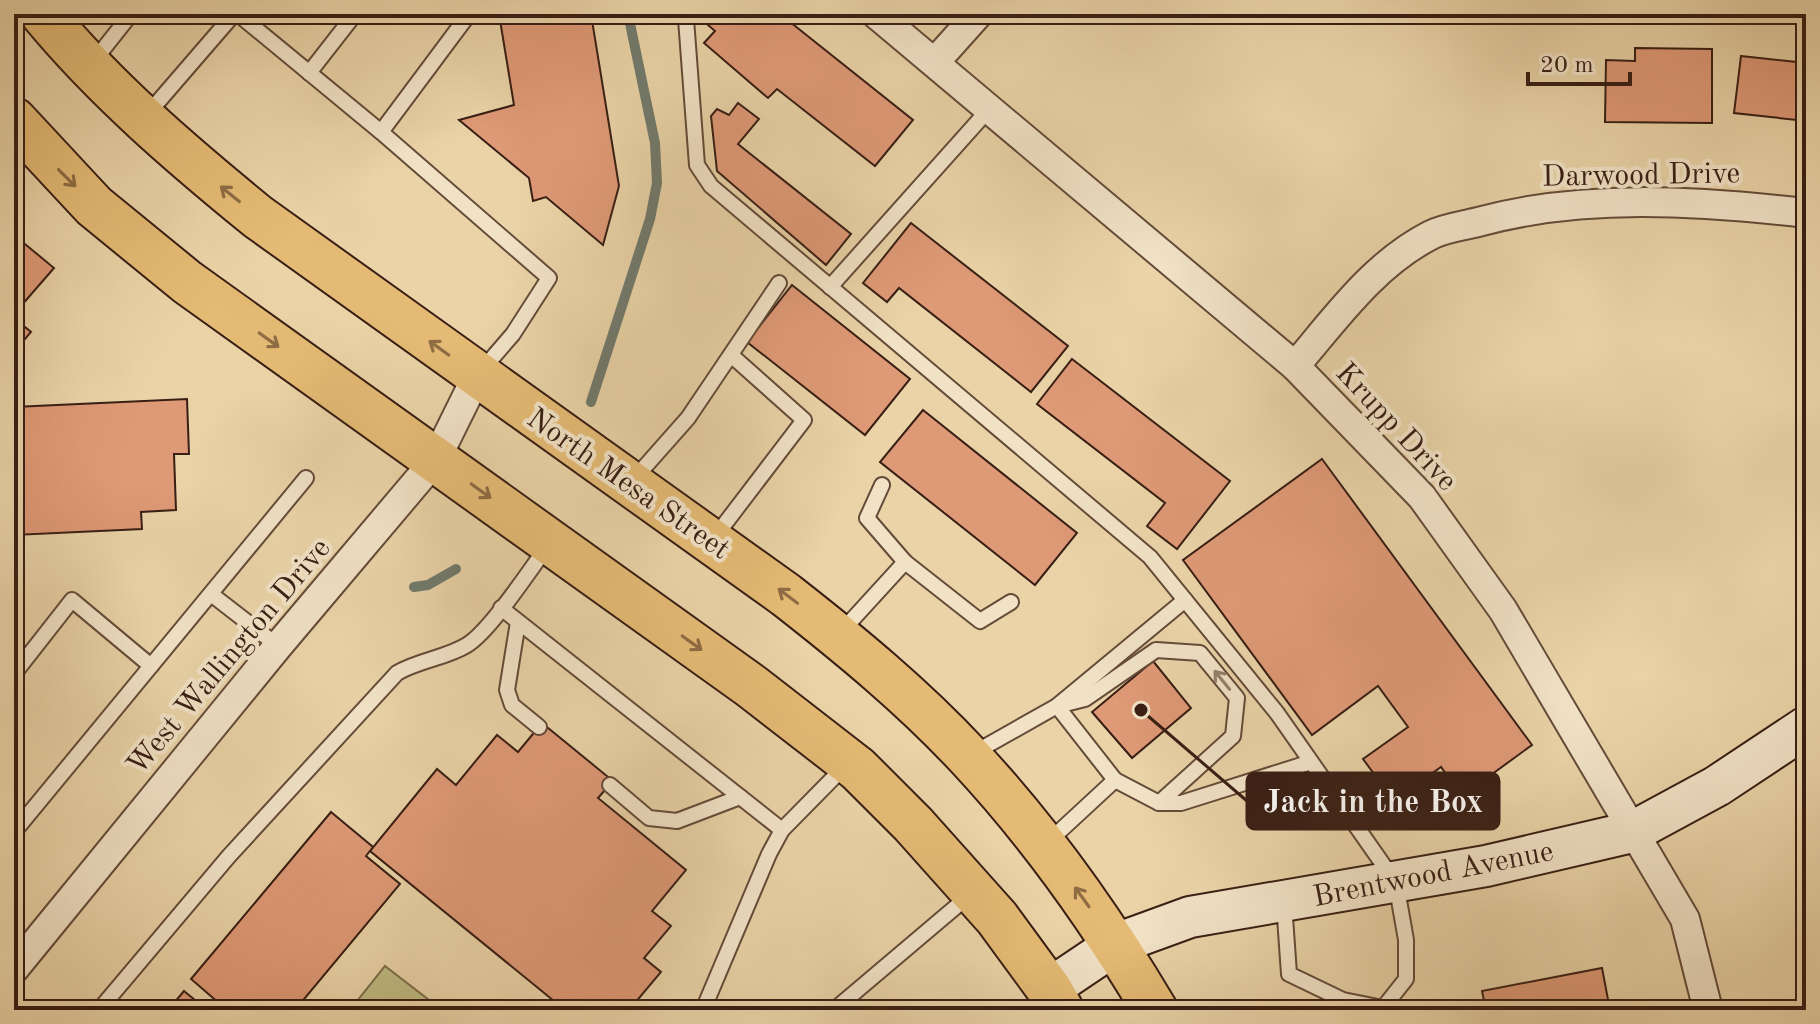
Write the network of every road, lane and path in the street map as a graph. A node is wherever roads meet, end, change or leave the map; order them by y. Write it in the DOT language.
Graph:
graph roads {
  1 [pos="43,14"];
  2 [pos="131,14"];
  3 [pos="236,14"];
  4 [pos="355,14"];
  5 [pos="469,14"];
  6 [pos="688,14"];
  7 [pos="876,14"];
  8 [pos="978,14"];
  9 [pos="935,62"];
  10 [pos="90,65"];
  11 [pos="309,73"];
  12 [pos="990,108"];
  13 [pos="144,118"];
  14 [pos="14,120"];
  15 [pos="381,132"];
  16 [pos="1806,213"];
  17 [pos="779,283"];
  18 [pos="830,287"];
  19 [pos="731,355"];
  20 [pos="1295,366"];
  21 [pos="477,376"];
  22 [pos="436,459"];
  23 [pos="306,478"];
  24 [pos="630,484"];
  25 [pos="882,485"];
  26 [pos="711,541"];
  27 [pos="551,542"];
  28 [pos="905,562"];
  29 [pos="211,594"];
  30 [pos="1185,600"];
  31 [pos="1011,602"];
  32 [pos="501,608"];
  33 [pos="518,622"];
  34 [pos="838,636"];
  35 [pos="278,646"];
  36 [pos="151,666"];
  37 [pos="14,674"];
  38 [pos="1057,706"];
  39 [pos="539,727"];
  40 [pos="1806,728"];
  41 [pos="968,756"];
  42 [pos="849,762"];
  43 [pos="1311,762"];
  44 [pos="1115,780"];
  45 [pos="610,785"];
  46 [pos="740,797"];
  47 [pos="1159,803"];
  48 [pos="782,830"];
  49 [pos="14,832"];
  50 [pos="1632,832"];
  51 [pos="1045,845"];
  52 [pos="1396,883"];
  53 [pos="974,891"];
  54 [pos="1284,902"];
  55 [pos="1116,944"];
  56 [pos="14,969"];
  57 [pos="1050,1000"];
  58 [pos="1340,1005"];
  59 [pos="1383,1009"];
  60 [pos="99,1010"];
  61 [pos="703,1010"];
  62 [pos="834,1010"];
  63 [pos="1155,1010"];
  64 [pos="1708,1010"];
  1 -- 10 [label="main road, North Mesa Street"];
  2 -- 10 [label="lane"];
  3 -- 11 [label="lane"];
  3 -- 13 [label="lane"];
  4 -- 11 [label="lane"];
  5 -- 15 [label="lane"];
  6 -- 18 [label="lane"];
  7 -- 9 [label="street, Krupp Drive"];
  8 -- 9 [label="street"];
  9 -- 12 [label="street, Krupp Drive"];
  10 -- 13 [label="main road, North Mesa Street"];
  11 -- 15 [label="lane"];
  12 -- 18 [label="lane"];
  12 -- 20 [label="street, Krupp Drive"];
  21 -- 13 [label="main road, North Mesa Street, one-way"];
  14 -- 22 [label="main road, one-way"];
  15 -- 21 [label="lane"];
  16 -- 20 [label="street, Darwood Drive"];
  17 -- 19 [label="lane"];
  18 -- 30 [label="lane"];
  19 -- 24 [label="lane"];
  19 -- 26 [label="lane"];
  20 -- 50 [label="street, Krupp Drive"];
  21 -- 22 [label="street, West Wallington Drive"];
  21 -- 24 [label="main road, North Mesa Street"];
  22 -- 27 [label="main road, one-way"];
  22 -- 35 [label="street, West Wallington Drive"];
  23 -- 29 [label="lane"];
  24 -- 26 [label="main road, North Mesa Street"];
  25 -- 28 [label="lane"];
  34 -- 26 [label="main road, North Mesa Street, one-way"];
  27 -- 32 [label="lane"];
  27 -- 42 [label="main road, one-way"];
  28 -- 31 [label="lane"];
  28 -- 34 [label="lane"];
  29 -- 35 [label="lane"];
  29 -- 36 [label="lane"];
  30 -- 38 [label="lane"];
  30 -- 43 [label="lane"];
  32 -- 33 [label="lane"];
  32 -- 60 [label="lane"];
  33 -- 39 [label="lane"];
  33 -- 46 [label="lane"];
  34 -- 41 [label="main road, North Mesa Street"];
  35 -- 56 [label="street, West Wallington Drive"];
  36 -- 37 [label="lane"];
  36 -- 49 [label="lane"];
  38 -- 41 [label="lane"];
  38 -- 44 [label="lane"];
  47 -- 38 [label="lane, one-way"];
  40 -- 50 [label="street, Brentwood Avenue"];
  41 -- 51 [label="main road, North Mesa Street"];
  42 -- 48 [label="lane"];
  42 -- 53 [label="main road"];
  43 -- 47 [label="lane"];
  43 -- 52 [label="lane"];
  44 -- 47 [label="lane"];
  44 -- 51 [label="lane"];
  45 -- 46 [label="lane"];
  46 -- 48 [label="lane"];
  48 -- 61 [label="lane"];
  50 -- 52 [label="street, Brentwood Avenue"];
  50 -- 64 [label="street, Krupp Drive"];
  55 -- 51 [label="main road, North Mesa Street, one-way"];
  52 -- 54 [label="street, Brentwood Avenue"];
  52 -- 59 [label="lane"];
  53 -- 57 [label="main road"];
  53 -- 62 [label="lane"];
  54 -- 55 [label="street, Brentwood Avenue"];
  54 -- 58 [label="lane"];
  55 -- 57 [label="street, Brentwood Avenue"];
  55 -- 63 [label="main road, North Mesa Street"];
  58 -- 59 [label="lane"];
}
